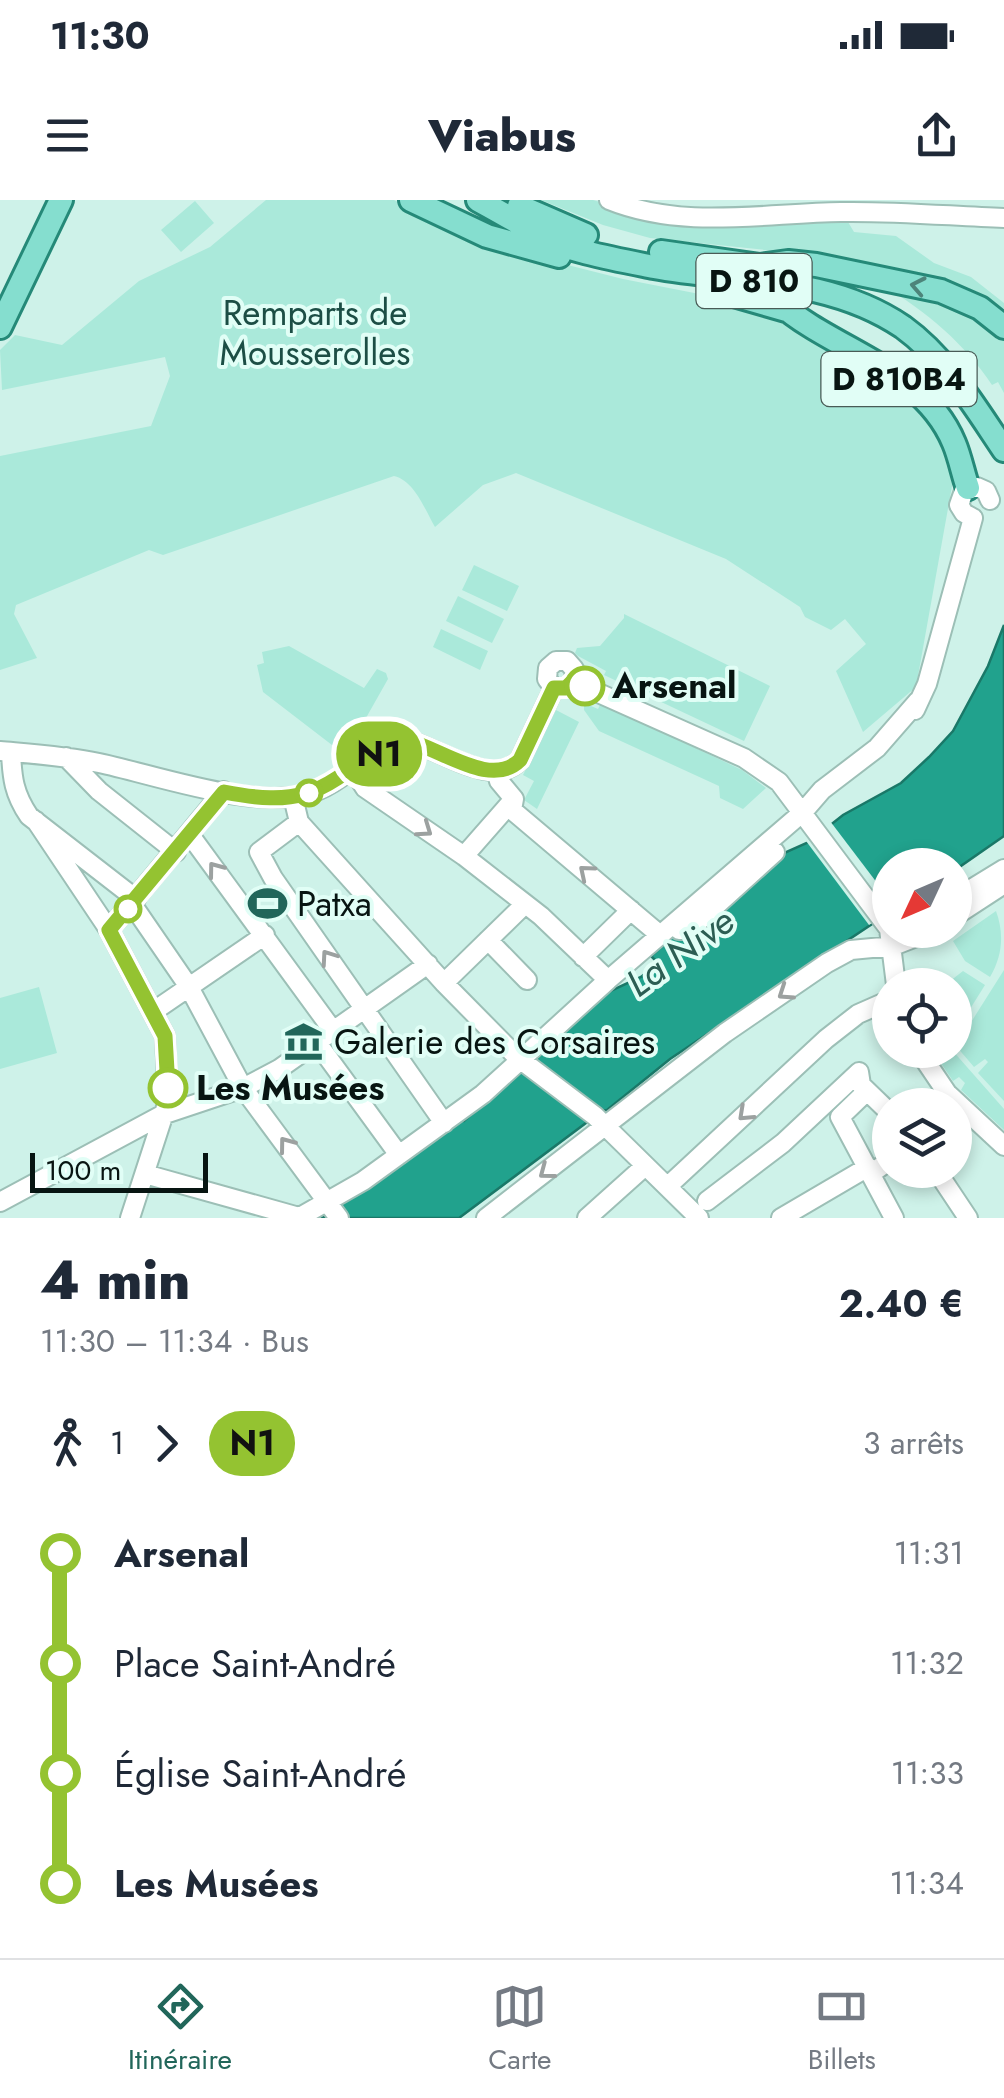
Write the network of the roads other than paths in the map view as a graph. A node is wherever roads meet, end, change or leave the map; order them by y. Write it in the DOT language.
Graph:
graph roads {
  1 [pos="60,200"];
  2 [pos="411,200"];
  3 [pos="478,200"];
  4 [pos="507,200"];
  5 [pos="609,200"];
  6 [pos="1004,218"];
  7 [pos="477,230"];
  8 [pos="537,234"];
  9 [pos="760,266"];
  10 [pos="722,278"];
  11 [pos="786,310"];
  12 [pos="1004,327"];
  13 [pos="0,328"];
  14 [pos="998,424"];
  15 [pos="1004,450"];
  16 [pos="968,488"];
  17 [pos="997,498"];
  18 [pos="973,518"];
  19 [pos="575,679"];
  20 [pos="554,688"];
  21 [pos="6,752"];
  22 [pos="66,756"];
  23 [pos="352,768"];
  24 [pos="498,773"];
  25 [pos="224,792"];
  26 [pos="293,797"];
  27 [pos="514,799"];
  28 [pos="804,812"];
  29 [pos="36,821"];
  30 [pos="300,822"];
  31 [pos="190,835"];
  32 [pos="786,842"];
  33 [pos="176,852"];
  34 [pos="464,856"];
  35 [pos="1004,869"];
  36 [pos="1004,884"];
  37 [pos="972,888"];
  38 [pos="134,902"];
  39 [pos="524,904"];
  40 [pos="872,905"];
  41 [pos="972,905"];
  42 [pos="630,910"];
  43 [pos="667,929"];
  44 [pos="109,930"];
  45 [pos="265,936"];
  46 [pos="488,940"];
  47 [pos="872,947"];
  48 [pos="583,957"];
  49 [pos="428,964"];
  50 [pos="527,980"];
  51 [pos="608,980"];
  52 [pos="444,983"];
  53 [pos="189,987"];
  54 [pos="872,1008"];
  55 [pos="154,1011"];
  56 [pos="365,1011"];
  57 [pos="858,1014"];
  58 [pos="334,1032"];
  59 [pos="859,1033"];
  60 [pos="318,1044"];
  61 [pos="526,1062"];
  62 [pos="930,1068"];
  63 [pos="243,1088"];
  64 [pos="866,1092"];
  65 [pos="872,1097"];
  66 [pos="162,1115"];
  67 [pos="600,1120"];
  68 [pos="444,1123"];
  69 [pos="1004,1146"];
  70 [pos="400,1155"];
  71 [pos="644,1166"];
  72 [pos="870,1170"];
  73 [pos="145,1174"];
  74 [pos="668,1186"];
  75 [pos="948,1188"];
  76 [pos="0,1202"];
  77 [pos="333,1210"];
  78 [pos="694,1211"];
  79 [pos="967,1216"];
  80 [pos="130,1218"];
  81 [pos="298,1218"];
  82 [pos="486,1218"];
  83 [pos="587,1218"];
  84 [pos="781,1218"];
  85 [pos="894,1218"];
  1 -- 13 [label="main road"];
  2 -- 7 [label="main road"];
  3 -- 8 [label="main road, D 810"];
  4 -- 9 [label="main road, D 810"];
  5 -- 6 [label="street"];
  7 -- 8 [label="main road"];
  7 -- 11 [label="main road"];
  8 -- 10 [label="main road, D 810"];
  12 -- 9 [label="main road, one-way"];
  9 -- 14 [label="main road, D 810"];
  10 -- 11 [label="main road, D 810B4"];
  10 -- 14 [label="main road, D 810"];
  11 -- 16 [label="main road, D 810B4"];
  14 -- 15 [label="main road, D 810"];
  16 -- 17 [label="street"];
  16 -- 18 [label="street"];
  17 -- 18 [label="street"];
  18 -- 28 [label="street"];
  19 -- 20 [label="street"];
  19 -- 20 [label="street"];
  19 -- 28 [label="street"];
  20 -- 24 [label="street"];
  21 -- 22 [label="street"];
  21 -- 29 [label="street"];
  22 -- 25 [label="street"];
  22 -- 33 [label="street"];
  23 -- 24 [label="street"];
  23 -- 26 [label="street"];
  23 -- 34 [label="street, one-way"];
  24 -- 27 [label="street"];
  25 -- 26 [label="street"];
  25 -- 31 [label="street"];
  26 -- 30 [label="street"];
  27 -- 34 [label="street"];
  42 -- 27 [label="street, one-way"];
  28 -- 40 [label="street"];
  28 -- 43 [label="street"];
  29 -- 38 [label="street"];
  29 -- 44 [label="street"];
  30 -- 49 [label="street"];
  56 -- 30 [label="street, one-way"];
  31 -- 33 [label="street"];
  45 -- 31 [label="street, one-way"];
  32 -- 43 [label="street"];
  33 -- 38 [label="street"];
  34 -- 39 [label="street"];
  35 -- 37 [label="street"];
  36 -- 41 [label="street"];
  38 -- 44 [label="street"];
  38 -- 53 [label="street"];
  39 -- 46 [label="street"];
  39 -- 48 [label="street"];
  42 -- 43 [label="street"];
  42 -- 48 [label="street"];
  43 -- 51 [label="street"];
  44 -- 55 [label="street"];
  45 -- 53 [label="street"];
  45 -- 58 [label="street"];
  46 -- 50 [label="street"];
  46 -- 52 [label="street"];
  47 -- 67 [label="street, one-way"];
  48 -- 51 [label="street"];
  49 -- 52 [label="street"];
  49 -- 56 [label="street"];
  51 -- 61 [label="street"];
  52 -- 61 [label="street"];
  53 -- 55 [label="street"];
  53 -- 63 [label="street"];
  54 -- 57 [label="street"];
  55 -- 66 [label="street"];
  56 -- 58 [label="street"];
  56 -- 68 [label="street"];
  57 -- 59 [label="street"];
  57 -- 74 [label="street, one-way"];
  58 -- 60 [label="street"];
  60 -- 63 [label="street"];
  60 -- 70 [label="street"];
  61 -- 67 [label="street"];
  61 -- 68 [label="street"];
  62 -- 69 [label="street"];
  63 -- 66 [label="street"];
  77 -- 63 [label="street, one-way"];
  64 -- 65 [label="street"];
  64 -- 72 [label="street"];
  64 -- 78 [label="street"];
  66 -- 73 [label="street"];
  66 -- 76 [label="street"];
  67 -- 71 [label="street"];
  67 -- 82 [label="street, one-way"];
  68 -- 70 [label="street"];
  70 -- 77 [label="street"];
  71 -- 74 [label="street"];
  71 -- 83 [label="street"];
  72 -- 84 [label="street"];
  72 -- 85 [label="street"];
  73 -- 80 [label="street"];
  73 -- 81 [label="street"];
  74 -- 78 [label="street"];
  75 -- 79 [label="street"];
  77 -- 81 [label="street"];
}
